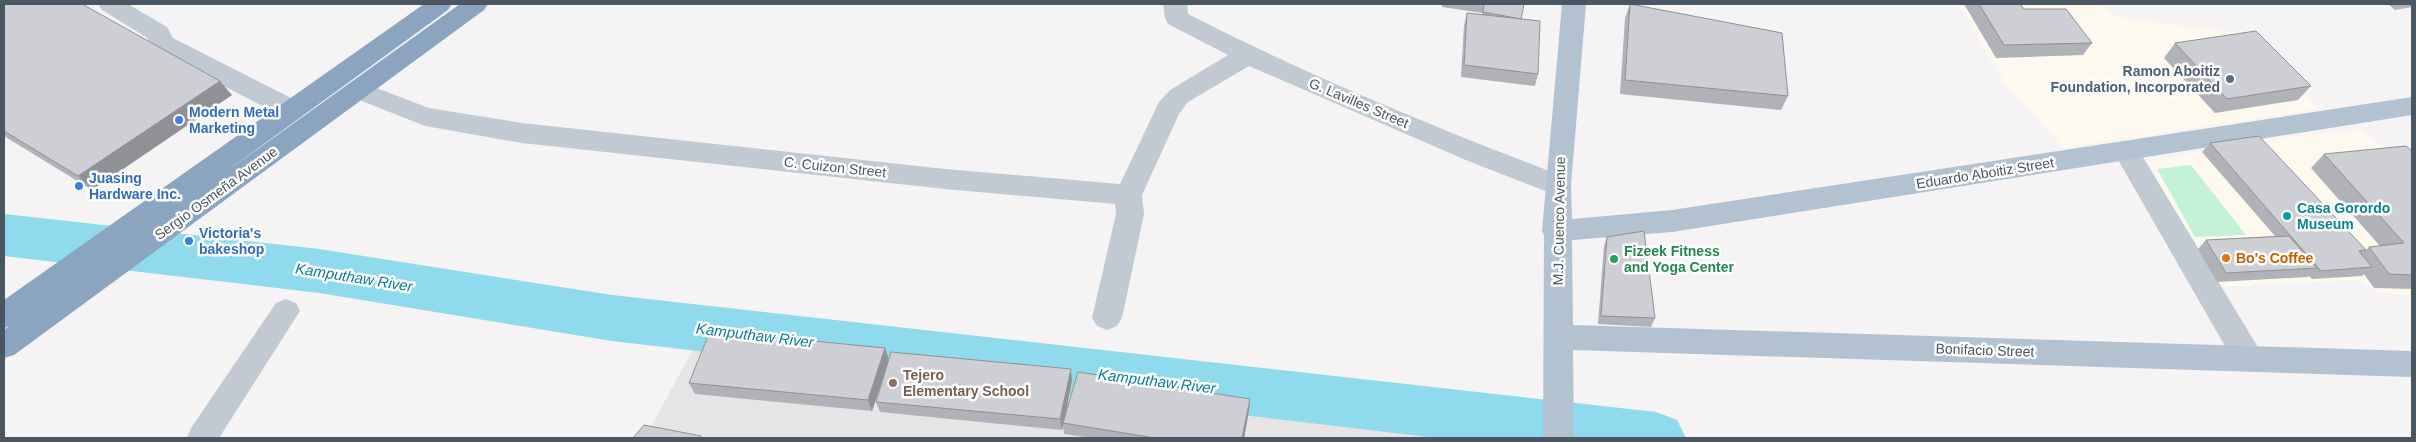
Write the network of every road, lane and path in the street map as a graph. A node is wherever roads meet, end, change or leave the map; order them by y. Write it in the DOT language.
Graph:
graph roads {
  1 [pos="110,4"];
  2 [pos="440,4"];
  3 [pos="476,4"];
  4 [pos="1175,4"];
  5 [pos="1574,4"];
  6 [pos="1248,55"];
  7 [pos="358,90"];
  8 [pos="2412,106"];
  9 [pos="292,110"];
  10 [pos="2126,151"];
  11 [pos="1558,185"];
  12 [pos="1128,195"];
  13 [pos="1556,231"];
  14 [pos="70,284"];
  15 [pos="286,311"];
  16 [pos="4,316"];
  17 [pos="1107,318"];
  18 [pos="1558,337"];
  19 [pos="4,346"];
  20 [pos="2248,358"];
  21 [pos="2412,364"];
  22 [pos="202,438"];
  23 [pos="1558,438"];
  1 -- 9 [label="street"];
  2 -- 9 [label="highway, Sergio Osmeña Avenue"];
  3 -- 7 [label="highway, Sergio Osmeña Avenue"];
  4 -- 6 [label="street, G. Lavilles Street"];
  5 -- 11 [label="main road, M.J. Cuenco Avenue"];
  6 -- 11 [label="street, G. Lavilles Street"];
  6 -- 12 [label="street"];
  7 -- 12 [label="street, C. Cuizon Street"];
  7 -- 14 [label="highway, Sergio Osmeña Avenue"];
  8 -- 10 [label="main road, Eduardo Aboitiz Street"];
  9 -- 14 [label="highway, Sergio Osmeña Avenue"];
  10 -- 13 [label="main road, Eduardo Aboitiz Street"];
  10 -- 20 [label="street"];
  11 -- 13 [label="main road, M.J. Cuenco Avenue"];
  12 -- 17 [label="street"];
  13 -- 18 [label="main road, M.J. Cuenco Avenue"];
  14 -- 16 [label="highway, Sergio Osmeña Avenue"];
  14 -- 19 [label="highway, Sergio Osmeña Avenue"];
  15 -- 22 [label="street"];
  18 -- 20 [label="main road, Bonifacio Street"];
  18 -- 23 [label="main road, M.J. Cuenco Avenue"];
  20 -- 21 [label="main road, Bonifacio Street"];
}
